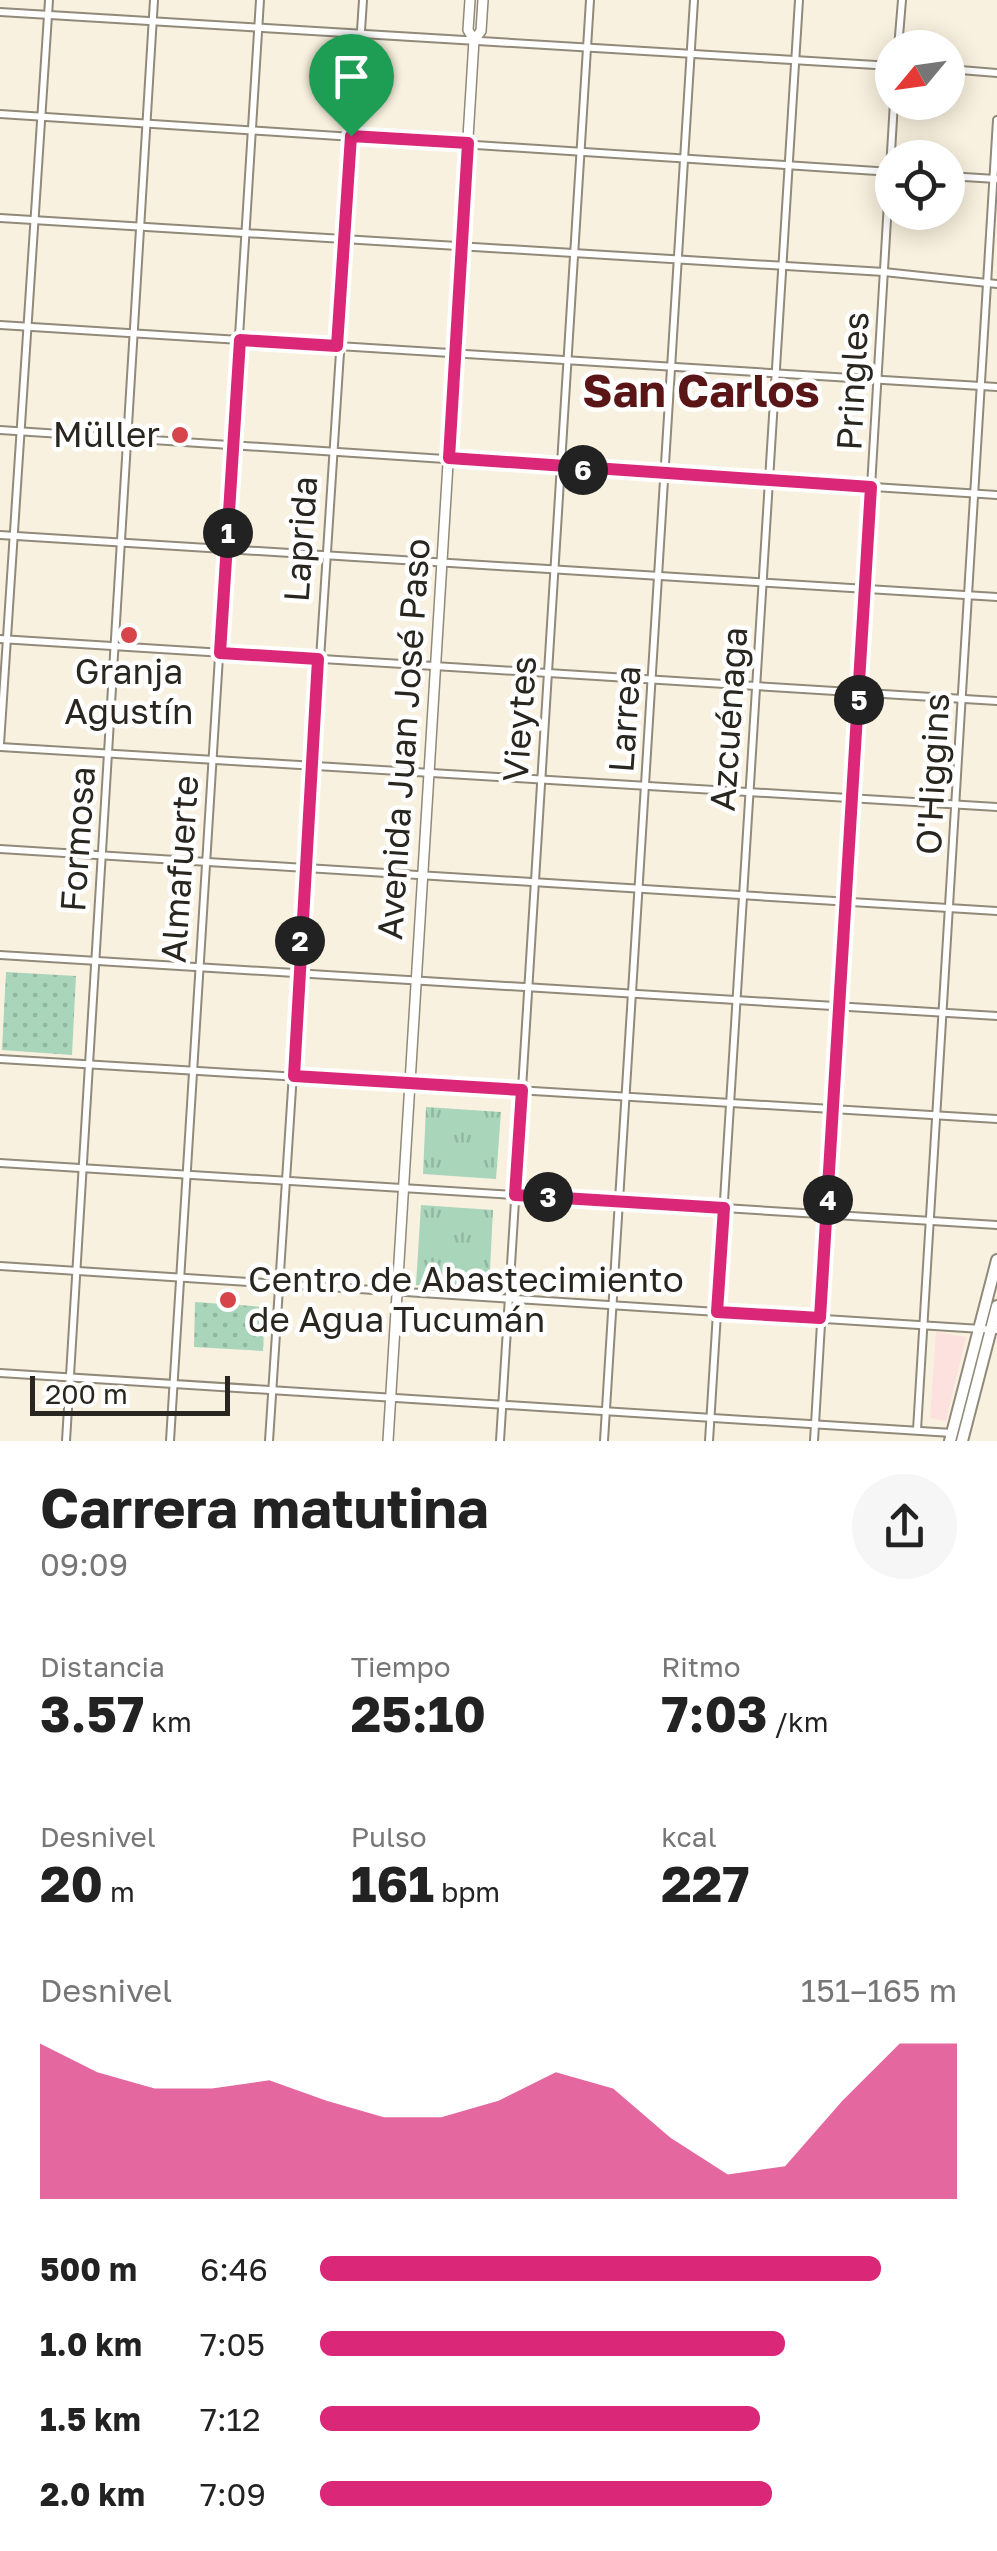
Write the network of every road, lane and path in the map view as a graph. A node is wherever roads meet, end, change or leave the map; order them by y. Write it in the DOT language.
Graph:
graph roads {
  1 [pos="49,0"];
  2 [pos="154,0"];
  3 [pos="260,0"];
  4 [pos="363,0"];
  5 [pos="470,0"];
  6 [pos="483,0"];
  7 [pos="590,0"];
  8 [pos="694,0"];
  9 [pos="800,0"];
  10 [pos="902,0"];
  11 [pos="0,12"];
  12 [pos="48,15"];
  13 [pos="152,22"];
  14 [pos="258,30"];
  15 [pos="900,30"];
  16 [pos="360,36"];
  17 [pos="474,40"];
  18 [pos="587,46"];
  19 [pos="692,54"];
  20 [pos="797,60"];
  21 [pos="875,65"];
  22 [pos="965,71"];
  23 [pos="997,73"];
  24 [pos="0,114"];
  25 [pos="38,117"];
  26 [pos="997,120"];
  27 [pos="148,124"];
  28 [pos="253,130"];
  29 [pos="351,136"];
  30 [pos="468,143"];
  31 [pos="581,151"];
  32 [pos="686,158"];
  33 [pos="790,165"];
  34 [pos="875,171"];
  35 [pos="965,177"];
  36 [pos="995,179"];
  37 [pos="0,218"];
  38 [pos="33,220"];
  39 [pos="141,226"];
  40 [pos="887,230"];
  41 [pos="247,233"];
  42 [pos="344,239"];
  43 [pos="462,246"];
  44 [pos="574,253"];
  45 [pos="679,260"];
  46 [pos="784,266"];
  47 [pos="884,272"];
  48 [pos="988,283"];
  49 [pos="997,284"];
  50 [pos="0,325"];
  51 [pos="26,326"];
  52 [pos="136,333"];
  53 [pos="240,340"];
  54 [pos="337,346"];
  55 [pos="455,354"];
  56 [pos="568,360"];
  57 [pos="672,368"];
  58 [pos="778,374"];
  59 [pos="880,380"];
  60 [pos="981,386"];
  61 [pos="997,388"];
  62 [pos="0,430"];
  63 [pos="19,431"];
  64 [pos="129,438"];
  65 [pos="234,444"];
  66 [pos="331,450"];
  67 [pos="449,458"];
  68 [pos="561,468"];
  69 [pos="666,476"];
  70 [pos="770,482"];
  71 [pos="871,487"];
  72 [pos="975,494"];
  73 [pos="997,495"];
  74 [pos="0,535"];
  75 [pos="12,536"];
  76 [pos="122,543"];
  77 [pos="226,550"];
  78 [pos="324,556"];
  79 [pos="442,562"];
  80 [pos="554,569"];
  81 [pos="659,576"];
  82 [pos="764,582"];
  83 [pos="865,588"];
  84 [pos="968,594"];
  85 [pos="997,597"];
  86 [pos="3,639"];
  87 [pos="116,646"];
  88 [pos="220,653"];
  89 [pos="318,659"];
  90 [pos="436,666"];
  91 [pos="548,673"];
  92 [pos="652,680"];
  93 [pos="757,686"];
  94 [pos="859,692"];
  95 [pos="962,699"];
  96 [pos="997,701"];
  97 [pos="0,745"];
  98 [pos="109,754"];
  99 [pos="212,760"];
  100 [pos="312,767"];
  101 [pos="430,773"];
  102 [pos="541,779"];
  103 [pos="646,786"];
  104 [pos="750,790"];
  105 [pos="852,797"];
  106 [pos="957,804"];
  107 [pos="997,807"];
  108 [pos="0,849"];
  109 [pos="103,855"];
  110 [pos="206,862"];
  111 [pos="305,868"];
  112 [pos="423,875"];
  113 [pos="535,882"];
  114 [pos="639,889"];
  115 [pos="743,895"];
  116 [pos="846,901"];
  117 [pos="949,908"];
  118 [pos="997,911"];
  119 [pos="0,955"];
  120 [pos="96,961"];
  121 [pos="199,967"];
  122 [pos="298,973"];
  123 [pos="416,980"];
  124 [pos="528,987"];
  125 [pos="633,994"];
  126 [pos="736,1000"];
  127 [pos="840,1006"];
  128 [pos="944,1012"];
  129 [pos="997,1016"];
  130 [pos="0,1058"];
  131 [pos="92,1064"];
  132 [pos="194,1070"];
  133 [pos="294,1076"];
  134 [pos="410,1083"];
  135 [pos="522,1090"];
  136 [pos="626,1097"];
  137 [pos="732,1102"];
  138 [pos="836,1109"];
  139 [pos="939,1115"];
  140 [pos="997,1118"];
  141 [pos="0,1163"];
  142 [pos="83,1168"];
  143 [pos="187,1175"];
  144 [pos="285,1181"];
  145 [pos="404,1188"];
  146 [pos="515,1195"];
  147 [pos="620,1202"];
  148 [pos="724,1208"];
  149 [pos="827,1214"];
  150 [pos="930,1220"];
  151 [pos="997,1224"];
  152 [pos="997,1260"];
  153 [pos="0,1266"];
  154 [pos="76,1270"];
  155 [pos="180,1276"];
  156 [pos="279,1286"];
  157 [pos="397,1294"];
  158 [pos="508,1300"];
  159 [pos="997,1306"];
  160 [pos="613,1307"];
  161 [pos="717,1312"];
  162 [pos="820,1318"];
  163 [pos="924,1324"];
  164 [pos="989,1329"];
  165 [pos="0,1374"];
  166 [pos="70,1378"];
  167 [pos="174,1384"];
  168 [pos="272,1390"];
  169 [pos="391,1396"];
  170 [pos="502,1403"];
  171 [pos="606,1410"];
  172 [pos="710,1415"];
  173 [pos="814,1423"];
  174 [pos="917,1430"];
  175 [pos="956,1439"];
  176 [pos="66,1441"];
  177 [pos="170,1441"];
  178 [pos="269,1441"];
  179 [pos="388,1441"];
  180 [pos="500,1441"];
  181 [pos="604,1441"];
  182 [pos="709,1441"];
  183 [pos="814,1441"];
  1 -- 12 [label="street"];
  2 -- 13 [label="street, Formosa"];
  3 -- 14 [label="street, Almafuerte"];
  4 -- 16 [label="street, Laprida"];
  5 -- 17 [label="main road, Avenida Juan José Paso"];
  6 -- 17 [label="main road, Avenida Juan José Paso"];
  7 -- 18 [label="street, Vieytes"];
  8 -- 19 [label="street, Larrea"];
  9 -- 20 [label="street, Azcuénaga"];
  10 -- 15 [label="street"];
  11 -- 12 [label="street"];
  12 -- 13 [label="street"];
  12 -- 25 [label="street"];
  13 -- 14 [label="street"];
  13 -- 27 [label="street, Formosa"];
  14 -- 16 [label="street"];
  14 -- 28 [label="street, Almafuerte"];
  16 -- 17 [label="street"];
  16 -- 29 [label="street, Laprida"];
  17 -- 18 [label="street"];
  17 -- 30 [label="main road, Avenida Juan José Paso"];
  18 -- 19 [label="street"];
  18 -- 31 [label="street, Vieytes"];
  19 -- 20 [label="street"];
  19 -- 32 [label="street, Larrea"];
  20 -- 21 [label="street"];
  20 -- 33 [label="street, Azcuénaga"];
  22 -- 23 [label="street"];
  24 -- 25 [label="street"];
  25 -- 27 [label="street"];
  25 -- 38 [label="street"];
  26 -- 36 [label="street, O'Higgins"];
  27 -- 28 [label="street"];
  27 -- 39 [label="street, Formosa"];
  28 -- 29 [label="street"];
  28 -- 41 [label="street, Almafuerte"];
  29 -- 30 [label="street"];
  29 -- 42 [label="street, Laprida"];
  30 -- 31 [label="street"];
  30 -- 43 [label="main road, Avenida Juan José Paso"];
  31 -- 32 [label="street"];
  31 -- 44 [label="street, Vieytes"];
  32 -- 33 [label="street"];
  32 -- 45 [label="street, Larrea"];
  33 -- 34 [label="street"];
  33 -- 46 [label="street, Azcuénaga"];
  35 -- 36 [label="street"];
  36 -- 48 [label="street, O'Higgins"];
  37 -- 38 [label="street"];
  38 -- 39 [label="street"];
  38 -- 51 [label="street"];
  39 -- 41 [label="street"];
  39 -- 52 [label="street, Formosa"];
  40 -- 47 [label="street, Pringles"];
  41 -- 42 [label="street"];
  41 -- 53 [label="street, Almafuerte"];
  42 -- 43 [label="street"];
  42 -- 54 [label="street, Laprida"];
  43 -- 44 [label="street"];
  43 -- 55 [label="main road, Avenida Juan José Paso"];
  44 -- 45 [label="street"];
  44 -- 56 [label="street, Vieytes"];
  45 -- 46 [label="street"];
  45 -- 57 [label="street, Larrea"];
  46 -- 47 [label="street"];
  46 -- 58 [label="street, Azcuénaga"];
  47 -- 48 [label="street"];
  47 -- 59 [label="street, Pringles"];
  48 -- 49 [label="street"];
  48 -- 60 [label="street, O'Higgins"];
  50 -- 51 [label="street"];
  51 -- 52 [label="street"];
  51 -- 63 [label="street"];
  52 -- 53 [label="street"];
  52 -- 64 [label="street, Formosa"];
  53 -- 54 [label="street"];
  53 -- 65 [label="street, Almafuerte"];
  54 -- 55 [label="street"];
  54 -- 66 [label="street, Laprida"];
  55 -- 56 [label="street"];
  55 -- 67 [label="main road, Avenida Juan José Paso"];
  56 -- 57 [label="street"];
  56 -- 68 [label="street, Vieytes"];
  57 -- 58 [label="street"];
  57 -- 69 [label="street, Larrea"];
  58 -- 59 [label="street"];
  58 -- 70 [label="street, Azcuénaga"];
  59 -- 60 [label="street"];
  59 -- 71 [label="street, Pringles"];
  60 -- 61 [label="street"];
  60 -- 72 [label="street, O'Higgins"];
  62 -- 63 [label="street"];
  63 -- 64 [label="street"];
  63 -- 75 [label="street"];
  64 -- 65 [label="street"];
  64 -- 76 [label="street, Formosa"];
  65 -- 66 [label="street"];
  65 -- 77 [label="street, Almafuerte"];
  66 -- 67 [label="street"];
  66 -- 78 [label="street, Laprida"];
  67 -- 68 [label="street"];
  67 -- 79 [label="main road, Avenida Juan José Paso"];
  68 -- 69 [label="street"];
  68 -- 80 [label="street, Vieytes"];
  69 -- 70 [label="street"];
  69 -- 81 [label="street, Larrea"];
  70 -- 71 [label="street"];
  70 -- 82 [label="street, Azcuénaga"];
  71 -- 72 [label="street"];
  71 -- 83 [label="street, Pringles"];
  72 -- 73 [label="street"];
  72 -- 84 [label="street, O'Higgins"];
  74 -- 75 [label="street"];
  75 -- 76 [label="street"];
  75 -- 86 [label="street"];
  76 -- 77 [label="street"];
  76 -- 87 [label="street, Formosa"];
  77 -- 78 [label="street"];
  77 -- 88 [label="street, Almafuerte"];
  78 -- 79 [label="street"];
  78 -- 89 [label="street, Laprida"];
  79 -- 80 [label="street"];
  79 -- 90 [label="main road, Avenida Juan José Paso"];
  80 -- 81 [label="street"];
  80 -- 91 [label="street, Vieytes"];
  81 -- 82 [label="street"];
  81 -- 92 [label="street, Larrea"];
  82 -- 83 [label="street"];
  82 -- 93 [label="street, Azcuénaga"];
  83 -- 84 [label="street"];
  83 -- 94 [label="street, Pringles"];
  84 -- 85 [label="street"];
  84 -- 95 [label="street, O'Higgins"];
  86 -- 87 [label="street"];
  86 -- 97 [label="street"];
  87 -- 88 [label="street"];
  87 -- 98 [label="street, Formosa"];
  88 -- 89 [label="street"];
  88 -- 99 [label="street, Almafuerte"];
  89 -- 90 [label="street"];
  89 -- 100 [label="street, Laprida"];
  90 -- 91 [label="street"];
  90 -- 101 [label="main road, Avenida Juan José Paso"];
  91 -- 92 [label="street"];
  91 -- 102 [label="street, Vieytes"];
  92 -- 93 [label="street"];
  92 -- 103 [label="street, Larrea"];
  93 -- 94 [label="street"];
  93 -- 104 [label="street, Azcuénaga"];
  94 -- 95 [label="street"];
  94 -- 105 [label="street, Pringles"];
  95 -- 96 [label="street"];
  95 -- 106 [label="street, O'Higgins"];
  97 -- 98 [label="street"];
  98 -- 99 [label="street"];
  98 -- 109 [label="street, Formosa"];
  99 -- 100 [label="street"];
  99 -- 110 [label="street, Almafuerte"];
  100 -- 101 [label="street"];
  100 -- 111 [label="street, Laprida"];
  101 -- 102 [label="street"];
  101 -- 112 [label="main road, Avenida Juan José Paso"];
  102 -- 103 [label="street"];
  102 -- 113 [label="street, Vieytes"];
  103 -- 104 [label="street"];
  103 -- 114 [label="street, Larrea"];
  104 -- 105 [label="street"];
  104 -- 115 [label="street, Azcuénaga"];
  105 -- 106 [label="street"];
  105 -- 116 [label="street, Pringles"];
  106 -- 107 [label="street"];
  106 -- 117 [label="street, O'Higgins"];
  108 -- 109 [label="street"];
  109 -- 110 [label="street"];
  109 -- 120 [label="street, Formosa"];
  110 -- 111 [label="street"];
  110 -- 121 [label="street, Almafuerte"];
  111 -- 112 [label="street"];
  111 -- 122 [label="street, Laprida"];
  112 -- 113 [label="street"];
  112 -- 123 [label="main road, Avenida Juan José Paso"];
  113 -- 114 [label="street"];
  113 -- 124 [label="street, Vieytes"];
  114 -- 115 [label="street"];
  114 -- 125 [label="street, Larrea"];
  115 -- 116 [label="street"];
  115 -- 126 [label="street, Azcuénaga"];
  116 -- 117 [label="street"];
  116 -- 127 [label="street, Pringles"];
  117 -- 118 [label="street"];
  117 -- 128 [label="street, O'Higgins"];
  119 -- 120 [label="street"];
  120 -- 121 [label="street"];
  120 -- 131 [label="street, Formosa"];
  121 -- 122 [label="street"];
  121 -- 132 [label="street, Almafuerte"];
  122 -- 123 [label="street"];
  122 -- 133 [label="street, Laprida"];
  123 -- 124 [label="street"];
  123 -- 134 [label="main road, Avenida Juan José Paso"];
  124 -- 125 [label="street"];
  124 -- 135 [label="street, Vieytes"];
  125 -- 126 [label="street"];
  125 -- 136 [label="street, Larrea"];
  126 -- 127 [label="street"];
  126 -- 137 [label="street, Azcuénaga"];
  127 -- 128 [label="street"];
  127 -- 138 [label="street, Pringles"];
  128 -- 129 [label="street"];
  128 -- 139 [label="street, O'Higgins"];
  130 -- 131 [label="street"];
  131 -- 132 [label="street"];
  131 -- 142 [label="street, Formosa"];
  132 -- 133 [label="street"];
  132 -- 143 [label="street, Almafuerte"];
  133 -- 134 [label="street"];
  133 -- 144 [label="street, Laprida"];
  134 -- 135 [label="street"];
  134 -- 145 [label="main road, Avenida Juan José Paso"];
  135 -- 136 [label="street"];
  135 -- 146 [label="street, Vieytes"];
  136 -- 137 [label="street"];
  136 -- 147 [label="street, Larrea"];
  137 -- 138 [label="street"];
  137 -- 148 [label="street, Azcuénaga"];
  138 -- 139 [label="street"];
  138 -- 149 [label="street, Pringles"];
  139 -- 140 [label="street"];
  139 -- 150 [label="street, O'Higgins"];
  141 -- 142 [label="street"];
  142 -- 143 [label="street"];
  142 -- 154 [label="street, Formosa"];
  143 -- 144 [label="street"];
  143 -- 155 [label="street, Almafuerte"];
  144 -- 145 [label="street"];
  144 -- 156 [label="street, Laprida"];
  145 -- 146 [label="street"];
  145 -- 157 [label="main road, Avenida Juan José Paso"];
  146 -- 147 [label="street"];
  146 -- 158 [label="street, Vieytes"];
  147 -- 148 [label="street"];
  147 -- 160 [label="street, Larrea"];
  148 -- 149 [label="street"];
  148 -- 161 [label="street, Azcuénaga"];
  149 -- 150 [label="street"];
  149 -- 162 [label="street, Pringles"];
  150 -- 151 [label="street"];
  150 -- 163 [label="street, O'Higgins"];
  152 -- 164 [label="main road"];
  153 -- 154 [label="street"];
  154 -- 155 [label="street"];
  154 -- 166 [label="street, Formosa"];
  155 -- 156 [label="street"];
  155 -- 167 [label="street, Almafuerte"];
  156 -- 157 [label="street"];
  156 -- 168 [label="street, Laprida"];
  157 -- 158 [label="street"];
  157 -- 169 [label="main road, Avenida Juan José Paso"];
  158 -- 160 [label="street"];
  158 -- 170 [label="street, Vieytes"];
  159 -- 164 [label="main road"];
  160 -- 161 [label="street"];
  160 -- 171 [label="street, Larrea"];
  161 -- 162 [label="street"];
  161 -- 172 [label="street, Azcuénaga"];
  162 -- 163 [label="street"];
  162 -- 173 [label="street, Pringles"];
  163 -- 164 [label="street"];
  163 -- 174 [label="street, O'Higgins"];
  164 -- 175 [label="main road"];
  165 -- 166 [label="street"];
  166 -- 167 [label="street"];
  166 -- 176 [label="street, Formosa"];
  167 -- 168 [label="street"];
  167 -- 177 [label="street, Almafuerte"];
  168 -- 169 [label="street"];
  168 -- 178 [label="street, Laprida"];
  169 -- 170 [label="street"];
  169 -- 179 [label="main road, Avenida Juan José Paso"];
  170 -- 171 [label="street"];
  170 -- 180 [label="street, Vieytes"];
  171 -- 172 [label="street"];
  171 -- 181 [label="street, Larrea"];
  172 -- 173 [label="street"];
  172 -- 182 [label="street, Azcuénaga"];
  173 -- 174 [label="street"];
  173 -- 183 [label="street, Pringles"];
  174 -- 175 [label="street"];
}
